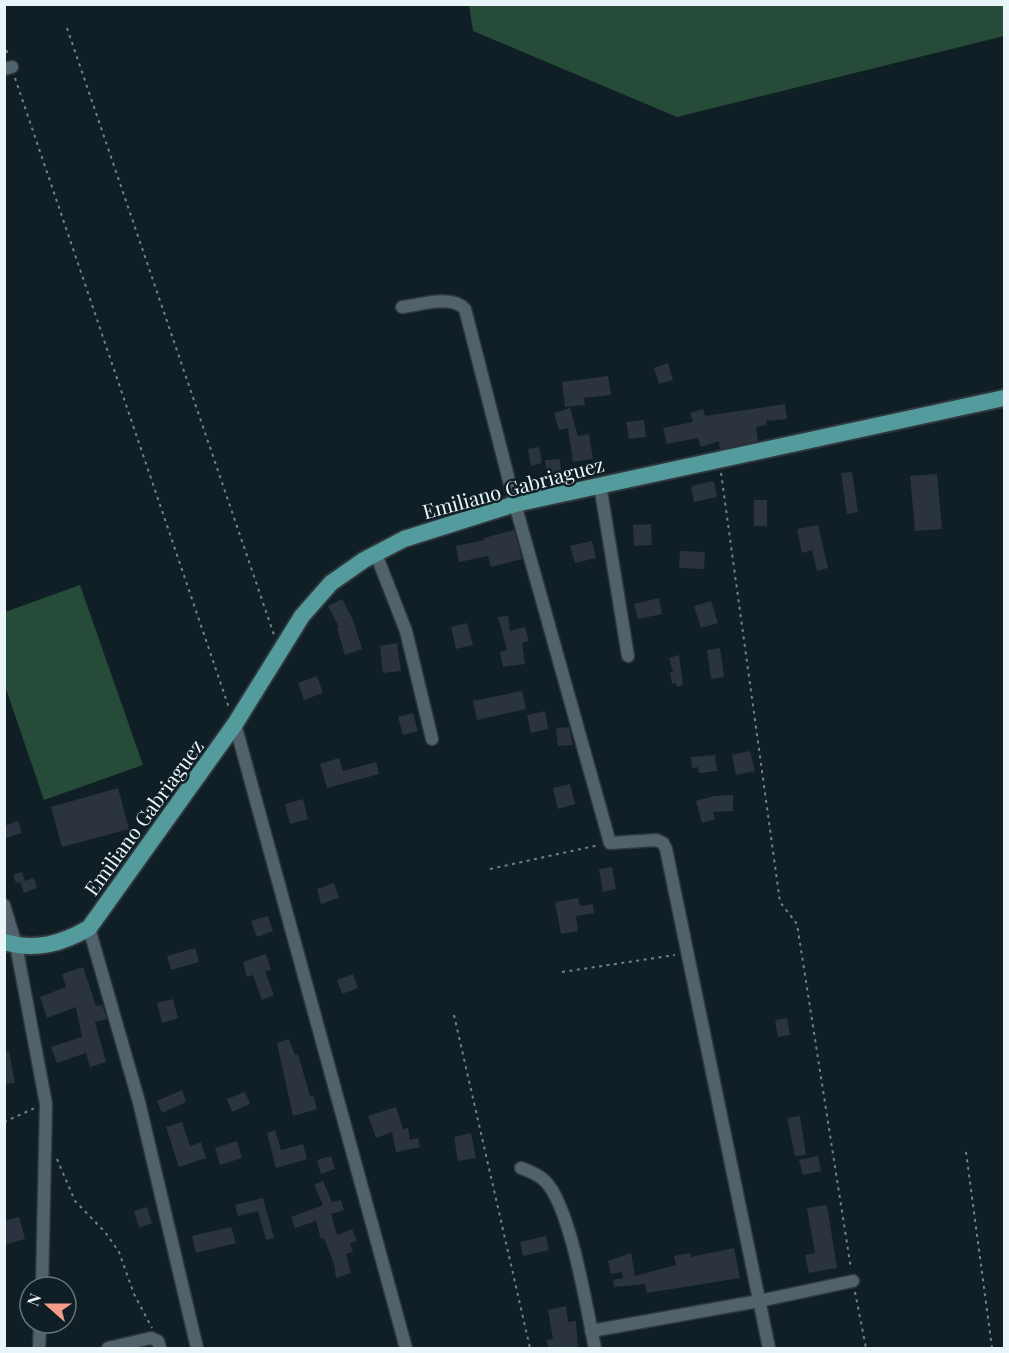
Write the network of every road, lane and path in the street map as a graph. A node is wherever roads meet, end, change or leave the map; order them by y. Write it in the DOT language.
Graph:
graph roads {
  1 [pos="67,28"];
  2 [pos="4,43"];
  3 [pos="8,68"];
  4 [pos="402,307"];
  5 [pos="1005,398"];
  6 [pos="719,459"];
  7 [pos="600,485"];
  8 [pos="515,504"];
  9 [pos="376,554"];
  10 [pos="280,651"];
  11 [pos="628,656"];
  12 [pos="235,724"];
  13 [pos="432,739"];
  14 [pos="610,843"];
  15 [pos="490,869"];
  16 [pos="4,905"];
  17 [pos="89,928"];
  18 [pos="10,944"];
  19 [pos="685,954"];
  20 [pos="562,972"];
  21 [pos="454,1015"];
  22 [pos="46,1104"];
  23 [pos="4,1122"];
  24 [pos="45,1143"];
  25 [pos="966,1152"];
  26 [pos="521,1168"];
  27 [pos="42,1275"];
  28 [pos="853,1281"];
  29 [pos="759,1301"];
  30 [pos="591,1331"];
  31 [pos="159,1345"];
  32 [pos="108,1348"];
  33 [pos="197,1348"];
  34 [pos="406,1348"];
  35 [pos="530,1348"];
  36 [pos="595,1348"];
  37 [pos="769,1348"];
  38 [pos="866,1348"];
  39 [pos="992,1348"];
  1 -- 10 [label="path"];
  2 -- 3 [label="path"];
  3 -- 12 [label="path"];
  4 -- 8 [label="street"];
  5 -- 6 [label="main road, Emiliano Gabriaguez"];
  6 -- 7 [label="main road, Emiliano Gabriaguez"];
  6 -- 28 [label="path"];
  7 -- 8 [label="main road, Emiliano Gabriaguez"];
  7 -- 11 [label="street"];
  8 -- 9 [label="main road, Emiliano Gabriaguez"];
  8 -- 14 [label="street"];
  9 -- 10 [label="main road, Emiliano Gabriaguez"];
  9 -- 13 [label="street"];
  10 -- 12 [label="main road, Emiliano Gabriaguez"];
  12 -- 17 [label="main road, Emiliano Gabriaguez"];
  12 -- 34 [label="street"];
  14 -- 15 [label="path"];
  14 -- 19 [label="street"];
  16 -- 18 [label="street"];
  17 -- 18 [label="main road, Emiliano Gabriaguez"];
  17 -- 33 [label="street"];
  18 -- 22 [label="street"];
  19 -- 20 [label="path"];
  19 -- 29 [label="street"];
  21 -- 35 [label="path"];
  22 -- 23 [label="path"];
  22 -- 24 [label="street"];
  24 -- 27 [label="street"];
  24 -- 31 [label="path"];
  25 -- 39 [label="path"];
  26 -- 30 [label="street"];
  28 -- 29 [label="street"];
  28 -- 38 [label="path"];
  29 -- 30 [label="street"];
  29 -- 37 [label="street"];
  30 -- 36 [label="street"];
  31 -- 32 [label="street"];
}
